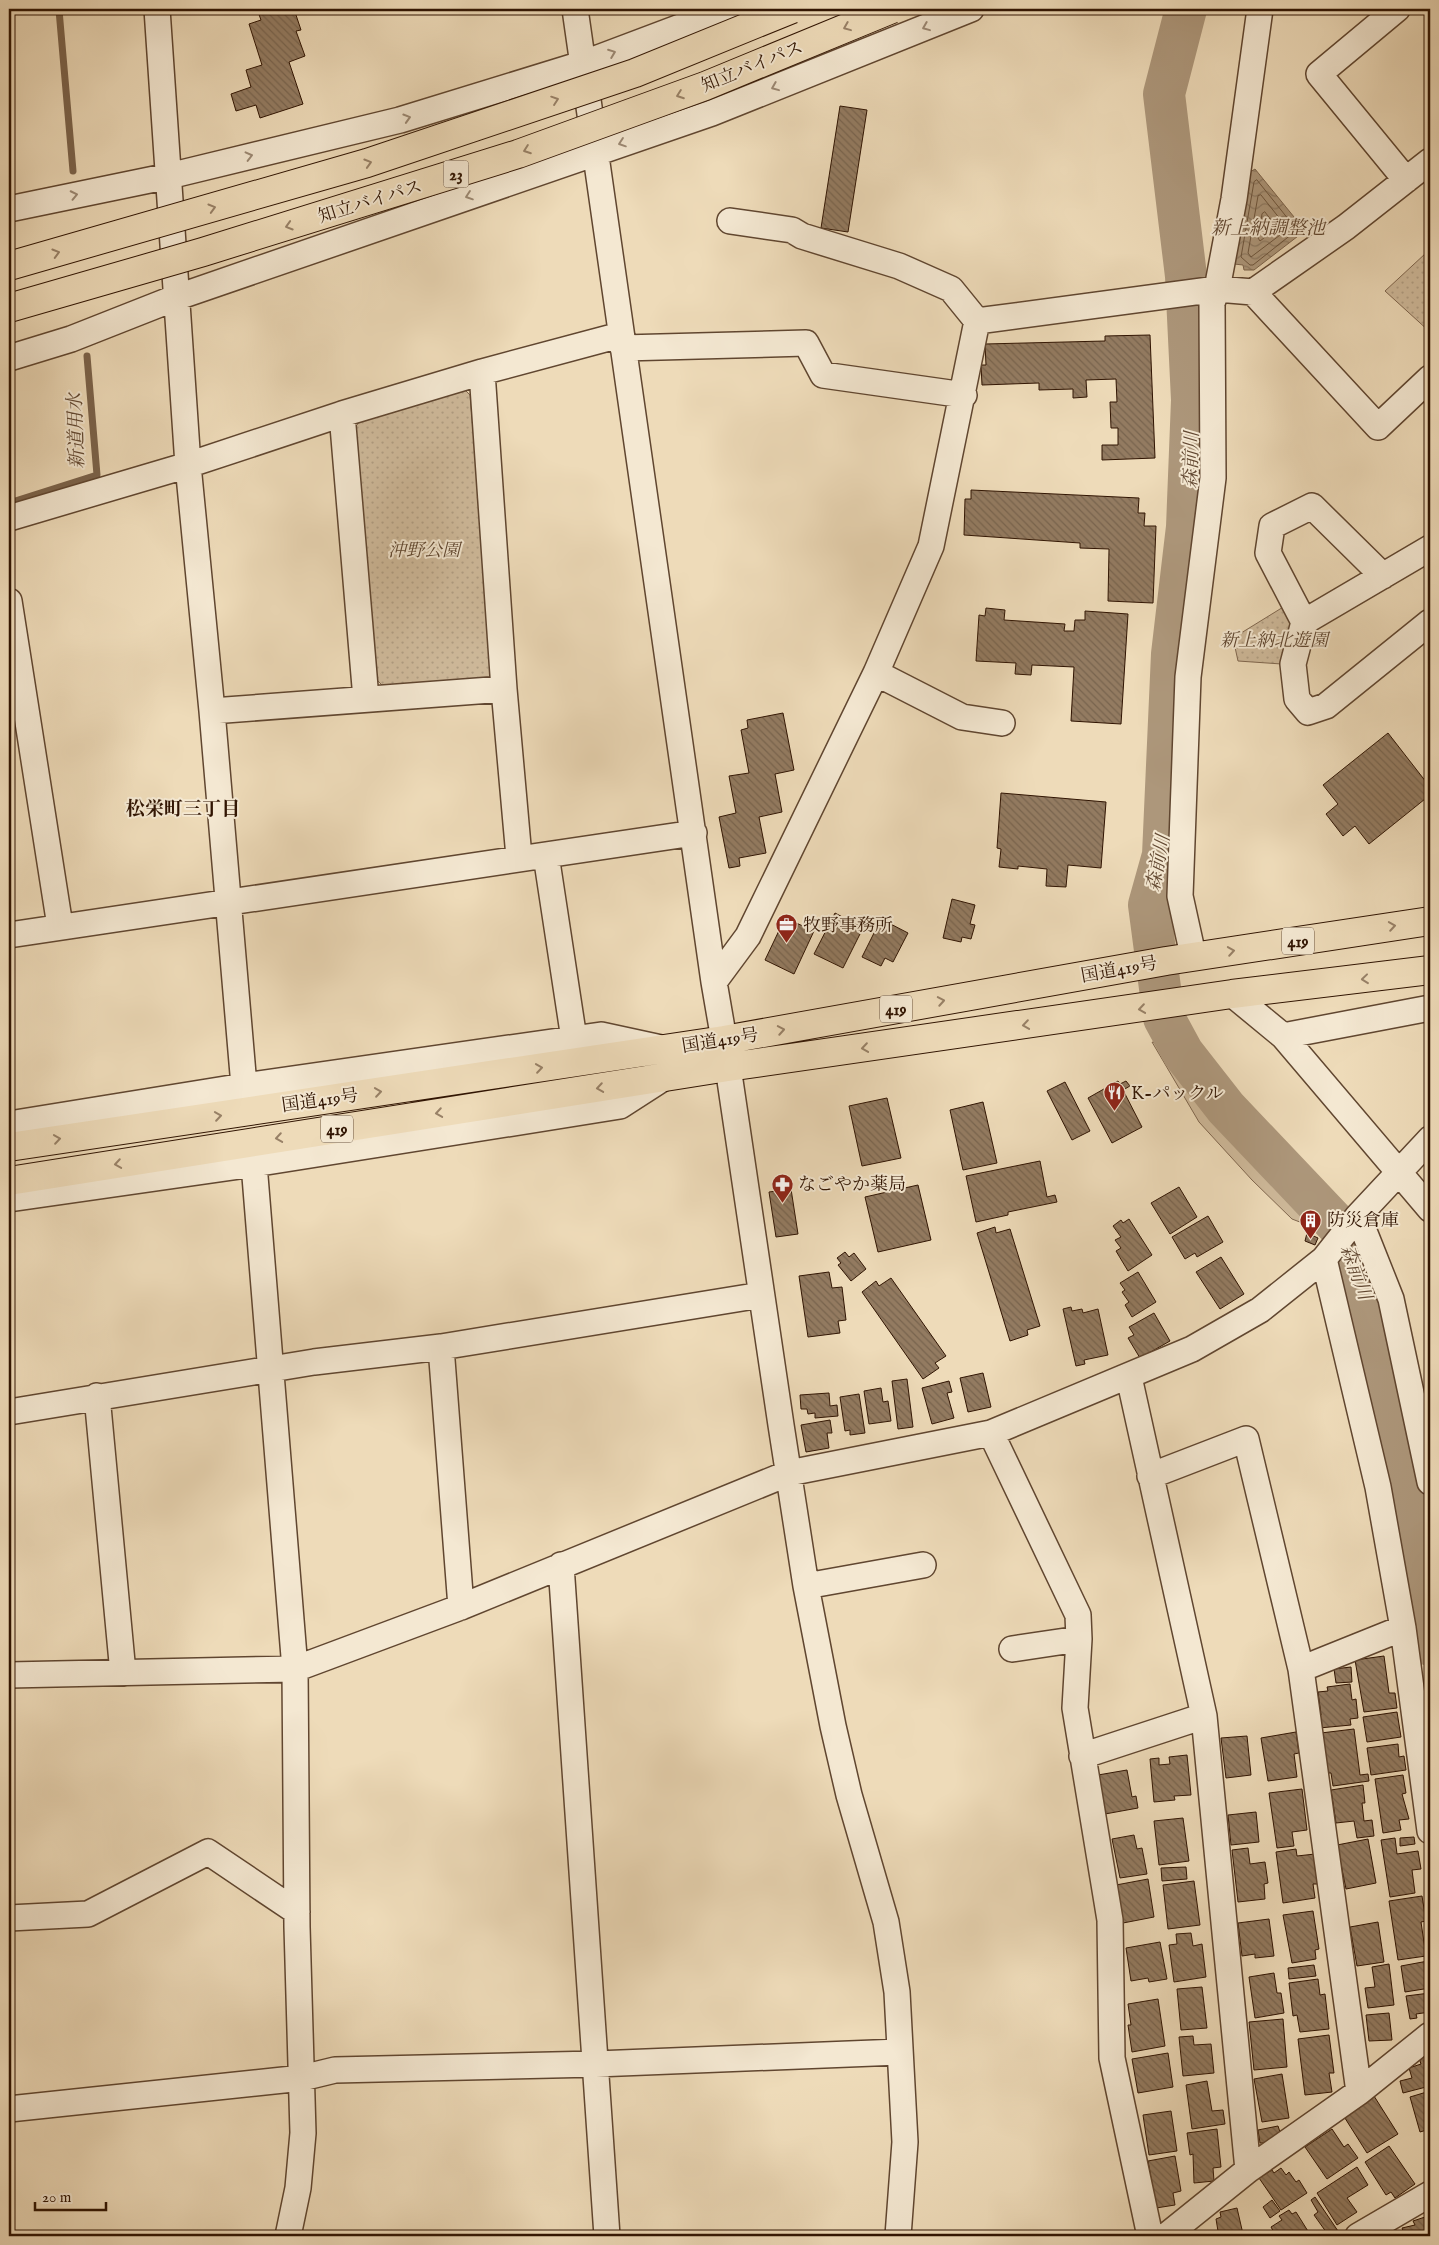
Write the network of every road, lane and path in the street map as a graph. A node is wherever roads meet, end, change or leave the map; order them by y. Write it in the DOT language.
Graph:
graph roads {
  1 [pos="157,9"];
  2 [pos="574,9"];
  3 [pos="728,9"];
  4 [pos="792,9"];
  5 [pos="892,9"];
  6 [pos="971,9"];
  7 [pos="1260,9"];
  8 [pos="1397,9"];
  9 [pos="582,64"];
  10 [pos="595,152"];
  11 [pos="1430,161"];
  12 [pos="169,176"];
  13 [pos="1406,180"];
  14 [pos="9,209"];
  15 [pos="730,221"];
  16 [pos="10,265"];
  17 [pos="1210,290"];
  18 [pos="1253,292"];
  19 [pos="176,298"];
  20 [pos="14,309"];
  21 [pos="977,321"];
  22 [pos="622,342"];
  23 [pos="9,358"];
  24 [pos="482,372"];
  25 [pos="1430,378"];
  26 [pos="964,395"];
  27 [pos="342,414"];
  28 [pos="188,465"];
  29 [pos="9,518"];
  30 [pos="1430,548"];
  31 [pos="1383,576"];
  32 [pos="9,601"];
  33 [pos="1304,622"];
  34 [pos="1430,622"];
  35 [pos="876,673"];
  36 [pos="504,689"];
  37 [pos="366,699"];
  38 [pos="212,711"];
  39 [pos="1002,723"];
  40 [pos="694,833"];
  41 [pos="546,855"];
  42 [pos="519,857"];
  43 [pos="228,903"];
  44 [pos="1430,921"];
  45 [pos="60,926"];
  46 [pos="9,935"];
  47 [pos="1191,946"];
  48 [pos="1430,970"];
  49 [pos="714,982"];
  50 [pos="1232,994"];
  51 [pos="1430,1008"];
  52 [pos="1284,1036"];
  53 [pos="574,1039"];
  54 [pos="724,1040"];
  55 [pos="664,1049"];
  56 [pos="728,1067"];
  57 [pos="665,1077"];
  58 [pos="244,1086"];
  59 [pos="9,1124"];
  60 [pos="1430,1139"];
  61 [pos="9,1147"];
  62 [pos="254,1164"];
  63 [pos="1399,1171"];
  64 [pos="9,1181"];
  65 [pos="9,1199"];
  66 [pos="1430,1209"];
  67 [pos="1358,1216"];
  68 [pos="1324,1258"];
  69 [pos="761,1295"];
  70 [pos="441,1347"];
  71 [pos="271,1370"];
  72 [pos="1129,1377"];
  73 [pos="97,1396"];
  74 [pos="9,1412"];
  75 [pos="991,1433"];
  76 [pos="789,1473"];
  77 [pos="1150,1476"];
  78 [pos="1430,1482"];
  79 [pos="561,1565"];
  80 [pos="923,1565"];
  81 [pos="806,1586"];
  82 [pos="461,1607"];
  83 [pos="1403,1628"];
  84 [pos="1079,1639"];
  85 [pos="1012,1649"];
  86 [pos="295,1669"];
  87 [pos="1301,1669"];
  88 [pos="123,1672"];
  89 [pos="9,1675"];
  90 [pos="1204,1716"];
  91 [pos="1082,1756"];
  92 [pos="1430,1831"];
  93 [pos="297,1912"];
  94 [pos="9,1918"];
  95 [pos="1430,2035"];
  96 [pos="900,2052"];
  97 [pos="596,2064"];
  98 [pos="302,2078"];
  99 [pos="1359,2092"];
  100 [pos="9,2109"];
  101 [pos="1248,2170"];
  102 [pos="1430,2194"];
  103 [pos="1386,2228"];
  104 [pos="288,2236"];
  105 [pos="607,2236"];
  106 [pos="898,2236"];
  107 [pos="1150,2236"];
  108 [pos="1166,2236"];
  109 [pos="1358,2236"];
  1 -- 12 [label="street"];
  2 -- 9 [label="street"];
  9 -- 3 [label="street, one-way"];
  16 -- 4 [label="highway, 知立バイパス / 23, one-way, bridge"];
  5 -- 20 [label="highway, 知立バイパス / 23, one-way, bridge"];
  6 -- 10 [label="street, one-way"];
  7 -- 17 [label="street"];
  8 -- 13 [label="street"];
  9 -- 10 [label="street"];
  12 -- 9 [label="street, one-way"];
  10 -- 19 [label="street, one-way"];
  10 -- 22 [label="street"];
  11 -- 13 [label="street"];
  14 -- 12 [label="street, one-way"];
  12 -- 19 [label="street"];
  13 -- 18 [label="street"];
  15 -- 21 [label="street"];
  17 -- 18 [label="street"];
  17 -- 21 [label="street"];
  17 -- 47 [label="street"];
  18 -- 25 [label="street"];
  19 -- 23 [label="street"];
  19 -- 28 [label="street"];
  21 -- 26 [label="street"];
  22 -- 24 [label="street"];
  22 -- 26 [label="street"];
  22 -- 40 [label="street"];
  24 -- 27 [label="street"];
  24 -- 36 [label="street"];
  26 -- 35 [label="street"];
  27 -- 28 [label="street"];
  27 -- 37 [label="street"];
  28 -- 29 [label="street"];
  28 -- 38 [label="street"];
  30 -- 31 [label="street"];
  31 -- 33 [label="street"];
  31 -- 33 [label="street"];
  32 -- 45 [label="street"];
  33 -- 34 [label="street"];
  35 -- 39 [label="street"];
  35 -- 49 [label="street"];
  36 -- 37 [label="street"];
  36 -- 42 [label="street"];
  37 -- 38 [label="street"];
  38 -- 43 [label="street"];
  40 -- 41 [label="street"];
  40 -- 49 [label="street"];
  41 -- 42 [label="street"];
  41 -- 53 [label="street"];
  42 -- 43 [label="street"];
  43 -- 45 [label="street"];
  43 -- 58 [label="street"];
  54 -- 44 [label="highway, 国道419号 / 419, one-way"];
  45 -- 46 [label="street"];
  48 -- 50 [label="highway, 国道419号 / 419, one-way"];
  49 -- 54 [label="street"];
  50 -- 52 [label="street"];
  50 -- 56 [label="highway, 国道419号 / 419, one-way"];
  51 -- 52 [label="street"];
  52 -- 63 [label="street"];
  53 -- 55 [label="street"];
  53 -- 58 [label="street"];
  54 -- 55 [label="highway, 国道419号 / 419"];
  54 -- 56 [label="street"];
  61 -- 55 [label="highway, 国道419号 / 419, one-way"];
  56 -- 57 [label="highway, 国道419号 / 419"];
  56 -- 69 [label="street"];
  57 -- 62 [label="street"];
  57 -- 64 [label="highway, 国道419号 / 419, one-way"];
  58 -- 59 [label="street"];
  60 -- 63 [label="street"];
  62 -- 65 [label="street"];
  62 -- 71 [label="street"];
  63 -- 66 [label="street"];
  63 -- 67 [label="street"];
  67 -- 68 [label="street"];
  67 -- 78 [label="street"];
  68 -- 72 [label="street"];
  68 -- 83 [label="street"];
  69 -- 70 [label="street"];
  69 -- 76 [label="street"];
  70 -- 71 [label="street"];
  70 -- 82 [label="street"];
  71 -- 73 [label="street"];
  71 -- 86 [label="street"];
  72 -- 75 [label="street"];
  72 -- 77 [label="street"];
  73 -- 74 [label="street"];
  73 -- 88 [label="street"];
  75 -- 76 [label="street"];
  75 -- 84 [label="street"];
  76 -- 79 [label="street"];
  76 -- 81 [label="street"];
  77 -- 87 [label="street"];
  77 -- 90 [label="street"];
  79 -- 82 [label="street"];
  79 -- 97 [label="street"];
  80 -- 81 [label="street"];
  81 -- 96 [label="street"];
  82 -- 86 [label="street"];
  83 -- 87 [label="street"];
  83 -- 92 [label="street"];
  84 -- 85 [label="street"];
  84 -- 91 [label="street"];
  86 -- 88 [label="street"];
  86 -- 93 [label="street"];
  87 -- 99 [label="street"];
  88 -- 89 [label="street"];
  90 -- 91 [label="street"];
  90 -- 101 [label="street"];
  91 -- 107 [label="street"];
  93 -- 94 [label="street"];
  93 -- 98 [label="street"];
  95 -- 99 [label="street"];
  96 -- 97 [label="street"];
  96 -- 106 [label="street"];
  97 -- 98 [label="street"];
  97 -- 105 [label="street"];
  98 -- 100 [label="street"];
  98 -- 104 [label="street"];
  99 -- 101 [label="street"];
  101 -- 108 [label="street"];
  102 -- 103 [label="street"];
  103 -- 109 [label="street"];
}
